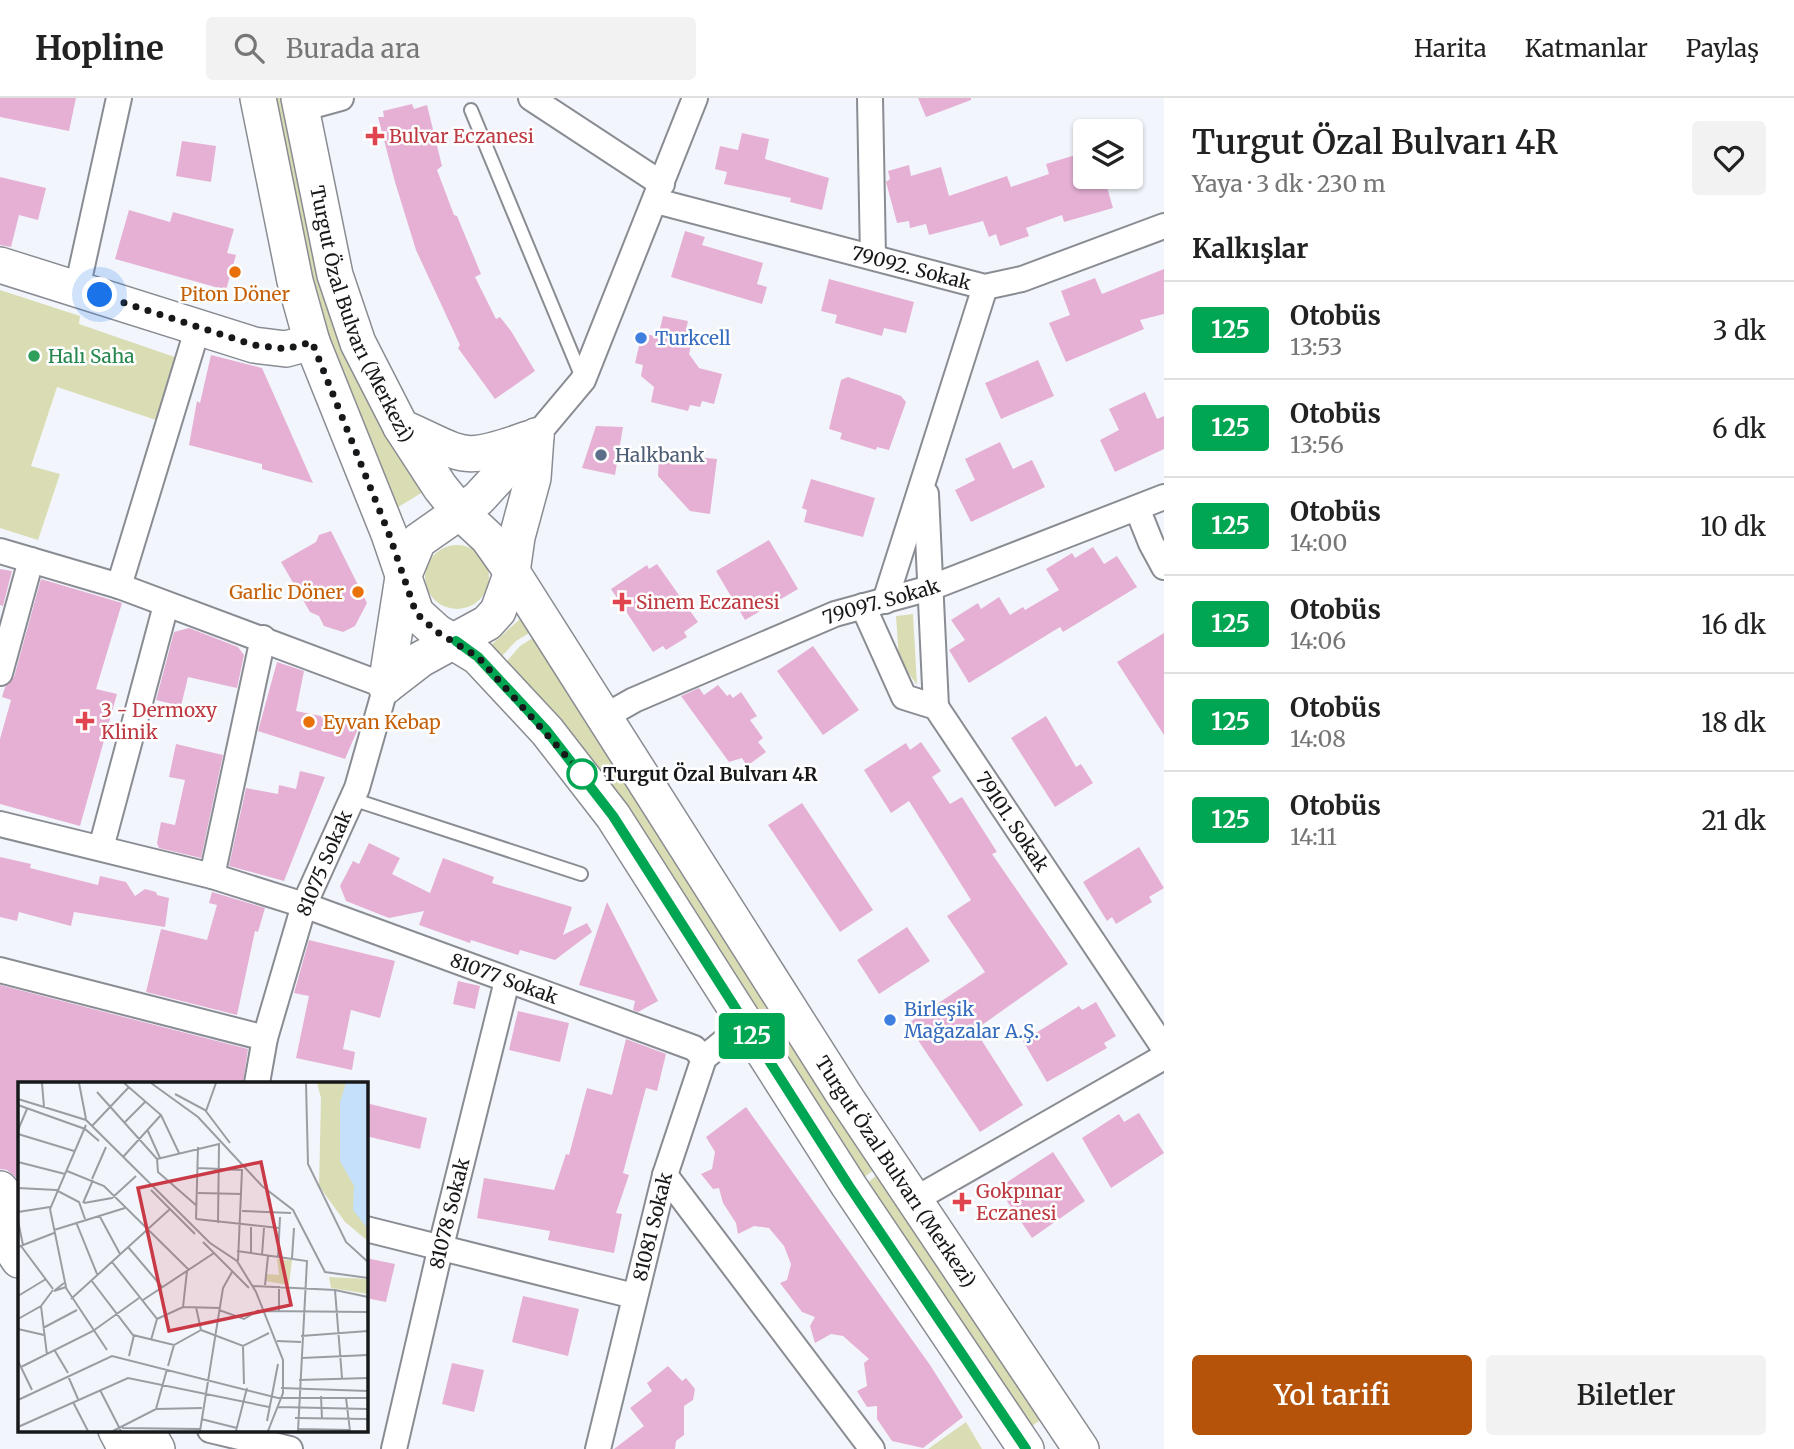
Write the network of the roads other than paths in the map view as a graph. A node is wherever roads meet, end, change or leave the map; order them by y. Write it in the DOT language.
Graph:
graph roads {
  1 [pos="120,98"];
  2 [pos="258,98"];
  3 [pos="341,98"];
  4 [pos="531,98"];
  5 [pos="695,98"];
  6 [pos="870,98"];
  7 [pos="300,104"];
  8 [pos="471,110"];
  9 [pos="659,192"];
  10 [pos="1164,226"];
  11 [pos="873,257"];
  12 [pos="0,265"];
  13 [pos="985,287"];
  14 [pos="77,289"];
  15 [pos="198,327"];
  16 [pos="312,342"];
  17 [pos="583,380"];
  18 [pos="401,427"];
  19 [pos="536,436"];
  20 [pos="927,462"];
  21 [pos="1164,497"];
  22 [pos="1138,508"];
  23 [pos="461,513"];
  24 [pos="0,551"];
  25 [pos="30,560"];
  26 [pos="1164,567"];
  27 [pos="512,572"];
  28 [pos="403,577"];
  29 [pos="119,586"];
  30 [pos="930,588"];
  31 [pos="874,603"];
  32 [pos="166,605"];
  33 [pos="263,638"];
  34 [pos="456,641"];
  35 [pos="0,673"];
  36 [pos="386,686"];
  37 [pos="936,707"];
  38 [pos="604,717"];
  39 [pos="352,799"];
  40 [pos="0,824"];
  41 [pos="101,848"];
  42 [pos="581,874"];
  43 [pos="212,876"];
  44 [pos="304,905"];
  45 [pos="0,970"];
  46 [pos="507,981"];
  47 [pos="745,1024"];
  48 [pos="265,1038"];
  49 [pos="1164,1048"];
  50 [pos="1164,1057"];
  51 [pos="704,1058"];
  52 [pos="257,1082"];
  53 [pos="665,1175"];
  54 [pos="0,1189"];
  55 [pos="914,1200"];
  56 [pos="18,1210"];
  57 [pos="368,1230"];
  58 [pos="0,1231"];
  59 [pos="441,1247"];
  60 [pos="18,1258"];
  61 [pos="634,1296"];
  62 [pos="117,1432"];
  63 [pos="147,1432"];
  64 [pos="218,1432"];
  65 [pos="126,1449"];
  66 [pos="156,1449"];
  67 [pos="290,1449"];
  68 [pos="394,1449"];
  69 [pos="598,1449"];
  70 [pos="872,1449"];
  71 [pos="1026,1449"];
  72 [pos="1080,1449"];
  1 -- 14 [label="street"];
  2 -- 16 [label="main road"];
  3 -- 7 [label="street"];
  4 -- 9 [label="street, 79092. Sokak"];
  5 -- 9 [label="street"];
  6 -- 11 [label="street"];
  7 -- 18 [label="main road, Turgut Özal Bulvarı (Merkezi)"];
  8 -- 17 [label="lane"];
  9 -- 11 [label="street, 79092. Sokak"];
  9 -- 17 [label="street"];
  10 -- 13 [label="street, 79092. Sokak"];
  11 -- 13 [label="street, 79092. Sokak"];
  12 -- 14 [label="main road"];
  13 -- 20 [label="street"];
  14 -- 15 [label="main road"];
  15 -- 16 [label="main road"];
  15 -- 29 [label="street"];
  16 -- 28 [label="main road"];
  17 -- 19 [label="street"];
  18 -- 19 [label="main road"];
  18 -- 23 [label="main road, Turgut Özal Bulvarı (Merkezi)"];
  19 -- 23 [label="main road"];
  19 -- 27 [label="main road"];
  20 -- 30 [label="street"];
  20 -- 31 [label="street"];
  21 -- 22 [label="street, 79097. Sokak"];
  22 -- 26 [label="street"];
  22 -- 30 [label="street, 79097. Sokak"];
  23 -- 27 [label="main road"];
  23 -- 28 [label="main road"];
  24 -- 25 [label="street"];
  25 -- 29 [label="street"];
  25 -- 35 [label="street"];
  27 -- 34 [label="main road"];
  27 -- 38 [label="main road, Turgut Özal Bulvarı (Merkezi)"];
  28 -- 34 [label="main road"];
  28 -- 36 [label="main road"];
  29 -- 32 [label="street"];
  30 -- 31 [label="street, 79097. Sokak"];
  30 -- 37 [label="street"];
  31 -- 37 [label="street"];
  31 -- 38 [label="street, 79097. Sokak"];
  32 -- 33 [label="street"];
  32 -- 41 [label="street"];
  33 -- 36 [label="street"];
  33 -- 43 [label="street"];
  34 -- 36 [label="main road"];
  34 -- 47 [label="main road"];
  36 -- 39 [label="street, 81075 Sokak"];
  37 -- 49 [label="street, 79101. Sokak"];
  38 -- 55 [label="main road, Turgut Özal Bulvarı (Merkezi)"];
  39 -- 42 [label="lane"];
  39 -- 44 [label="street, 81075 Sokak"];
  40 -- 41 [label="street, 81077 Sokak"];
  41 -- 43 [label="street, 81077 Sokak"];
  43 -- 44 [label="street, 81077 Sokak"];
  44 -- 46 [label="street, 81077 Sokak"];
  44 -- 48 [label="street, 81075 Sokak"];
  45 -- 48 [label="street"];
  46 -- 51 [label="street, 81077 Sokak"];
  46 -- 59 [label="street, 81078 Sokak"];
  47 -- 51 [label="street"];
  47 -- 71 [label="main road"];
  48 -- 52 [label="street, 81075 Sokak"];
  50 -- 55 [label="street"];
  51 -- 53 [label="street, 81081 Sokak"];
  53 -- 61 [label="street, 81081 Sokak"];
  53 -- 70 [label="street"];
  54 -- 56 [label="main road"];
  55 -- 72 [label="main road, Turgut Özal Bulvarı (Merkezi)"];
  57 -- 59 [label="street"];
  58 -- 60 [label="main road"];
  59 -- 61 [label="street"];
  59 -- 68 [label="street, 81078 Sokak"];
  61 -- 69 [label="street, 81081 Sokak"];
  62 -- 65 [label="main road"];
  63 -- 66 [label="main road"];
  64 -- 67 [label="street"];
}
